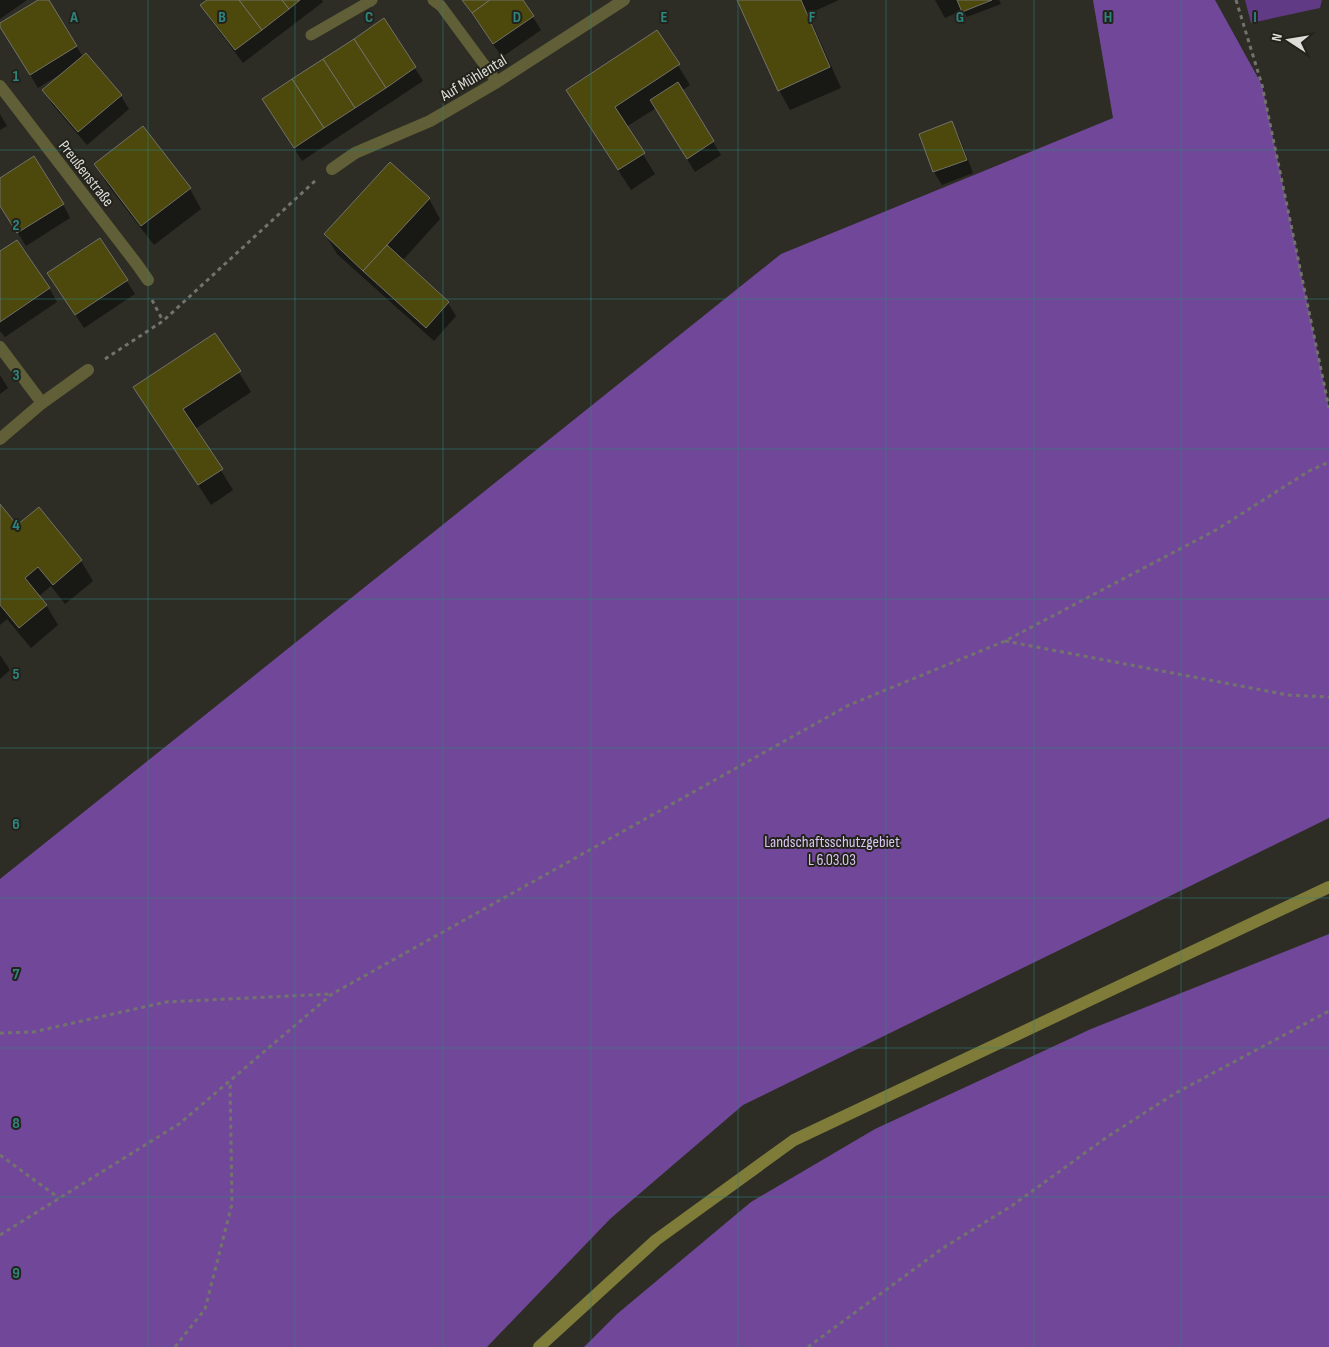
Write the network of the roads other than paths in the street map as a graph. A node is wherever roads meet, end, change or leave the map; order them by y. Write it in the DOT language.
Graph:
graph roads {
  1 [pos="371,0"];
  2 [pos="433,0"];
  3 [pos="624,0"];
  4 [pos="311,35"];
  5 [pos="497,82"];
  6 [pos="0,86"];
  7 [pos="332,168"];
  8 [pos="148,280"];
  9 [pos="0,347"];
  10 [pos="88,370"];
  11 [pos="42,403"];
  12 [pos="0,439"];
  13 [pos="1329,887"];
  14 [pos="539,1347"];
  1 -- 4 [label="lane"];
  2 -- 5 [label="lane"];
  3 -- 5 [label="street, Auf Mühlental"];
  5 -- 7 [label="street, Auf Mühlental"];
  6 -- 8 [label="street, Preußenstraße"];
  9 -- 11 [label="street"];
  10 -- 11 [label="street"];
  11 -- 12 [label="street"];
  13 -- 14 [label="main road"];
}
